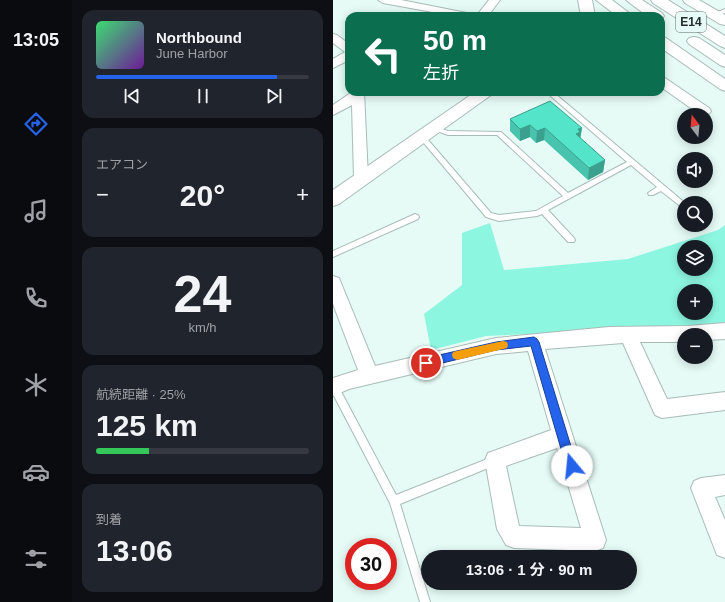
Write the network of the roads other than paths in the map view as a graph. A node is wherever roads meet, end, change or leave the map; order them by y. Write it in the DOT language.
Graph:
graph roads {
  1 [pos="384,0"];
  2 [pos="495,0"];
  3 [pos="585,0"];
  4 [pos="603,0"];
  5 [pos="633,0"];
  6 [pos="658,0"];
  7 [pos="690,0"];
  8 [pos="451,12"];
  9 [pos="485,12"];
  10 [pos="587,12"];
  11 [pos="620,12"];
  12 [pos="651,12"];
  13 [pos="721,16"];
  14 [pos="680,32"];
  15 [pos="333,36"];
  16 [pos="725,43"];
  17 [pos="665,44"];
  18 [pos="345,46"];
  19 [pos="345,56"];
  20 [pos="725,62"];
  21 [pos="333,64"];
  22 [pos="665,84"];
  23 [pos="725,86"];
  24 [pos="355,96"];
  25 [pos="358,96"];
  26 [pos="479,96"];
  27 [pos="554,96"];
  28 [pos="562,103"];
  29 [pos="555,106"];
  30 [pos="700,108"];
  31 [pos="333,111"];
  32 [pos="506,129"];
  33 [pos="427,132"];
  34 [pos="499,133"];
  35 [pos="632,162"];
  36 [pos="361,178"];
  37 [pos="662,187"];
  38 [pos="651,193"];
  39 [pos="568,197"];
  40 [pos="333,199"];
  41 [pos="677,200"];
  42 [pos="543,210"];
  43 [pos="415,217"];
  44 [pos="571,240"];
  45 [pos="333,254"];
  46 [pos="333,283"];
  47 [pos="725,331"];
  48 [pos="628,335"];
  49 [pos="534,342"];
  50 [pos="370,376"];
  51 [pos="333,387"];
  52 [pos="725,401"];
  53 [pos="563,436"];
  54 [pos="495,460"];
  55 [pos="725,485"];
  56 [pos="393,501"];
  57 [pos="725,548"];
  58 [pos="425,602"];
  1 -- 8 [label="street"];
  2 -- 9 [label="street"];
  3 -- 10 [label="street"];
  4 -- 11 [label="street"];
  5 -- 12 [label="highway, E14"];
  6 -- 16 [label="highway, E14"];
  7 -- 13 [label="street"];
  14 -- 20 [label="highway, E14"];
  15 -- 18 [label="street"];
  17 -- 23 [label="street"];
  19 -- 21 [label="street"];
  22 -- 30 [label="street"];
  24 -- 31 [label="street"];
  25 -- 36 [label="street"];
  26 -- 33 [label="street"];
  27 -- 28 [label="lane"];
  28 -- 29 [label="lane"];
  28 -- 35 [label="lane"];
  32 -- 34 [label="lane"];
  33 -- 34 [label="lane"];
  33 -- 36 [label="street"];
  33 -- 42 [label="lane"];
  34 -- 39 [label="lane"];
  35 -- 37 [label="lane"];
  35 -- 39 [label="lane"];
  36 -- 40 [label="street"];
  37 -- 38 [label="lane"];
  37 -- 41 [label="lane"];
  39 -- 42 [label="lane"];
  42 -- 44 [label="lane"];
  43 -- 45 [label="lane"];
  46 -- 50 [label="street"];
  47 -- 48 [label="street"];
  48 -- 49 [label="street"];
  48 -- 52 [label="street"];
  49 -- 50 [label="street"];
  49 -- 53 [label="street"];
  50 -- 51 [label="street"];
  51 -- 56 [label="lane"];
  53 -- 54 [label="street"];
  53 -- 54 [label="street"];
  54 -- 56 [label="lane"];
  55 -- 57 [label="street"];
  56 -- 58 [label="lane"];
}
